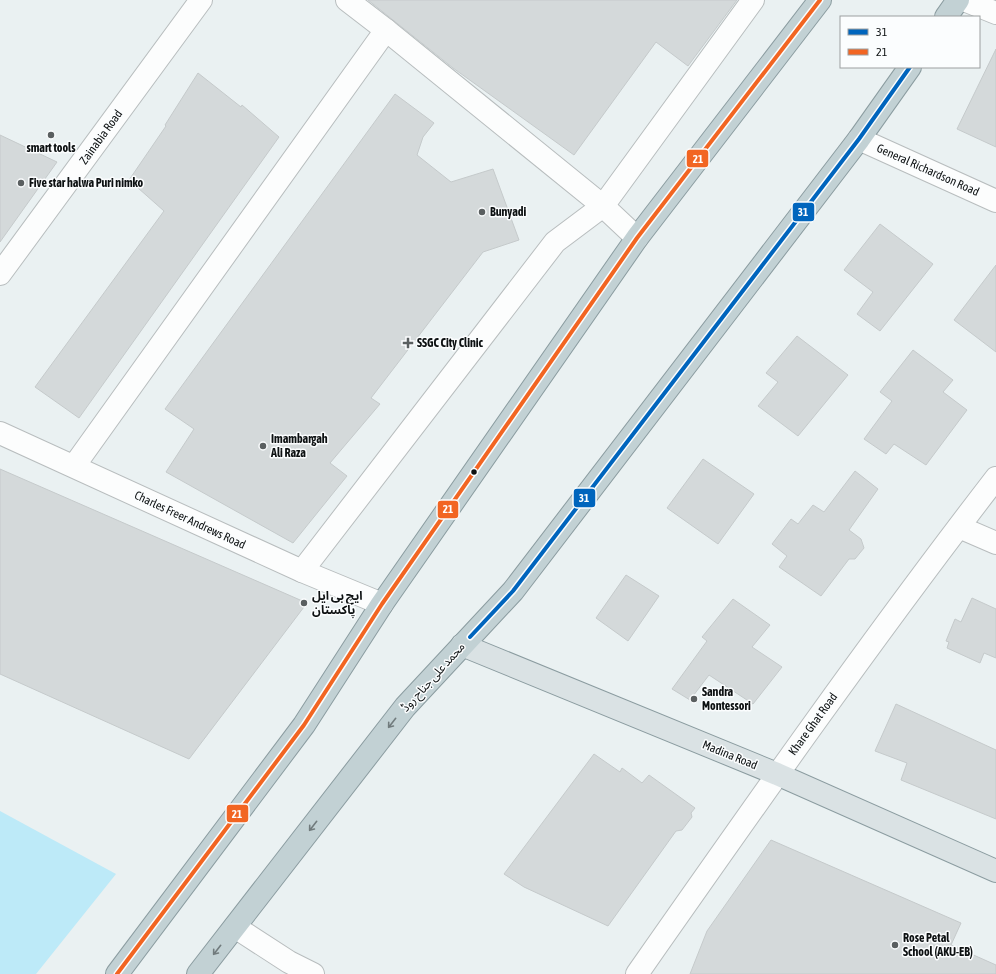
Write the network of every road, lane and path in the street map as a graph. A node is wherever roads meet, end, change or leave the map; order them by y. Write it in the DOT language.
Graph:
graph roads {
  1 [pos="201,0"];
  2 [pos="347,0"];
  3 [pos="754,0"];
  4 [pos="820,0"];
  5 [pos="958,0"];
  6 [pos="964,0"];
  7 [pos="996,13"];
  8 [pos="947,16"];
  9 [pos="386,30"];
  10 [pos="909,68"];
  11 [pos="859,139"];
  12 [pos="996,201"];
  13 [pos="603,206"];
  14 [pos="637,238"];
  15 [pos="0,274"];
  16 [pos="0,433"];
  17 [pos="74,466"];
  18 [pos="996,478"];
  19 [pos="959,526"];
  20 [pos="996,543"];
  21 [pos="302,572"];
  22 [pos="382,604"];
  23 [pos="462,645"];
  24 [pos="776,774"];
  25 [pos="996,871"];
  26 [pos="235,927"];
  27 [pos="117,974"];
  28 [pos="198,974"];
  29 [pos="313,974"];
  30 [pos="637,974"];
  1 -- 15 [label="street, Zainabia Road"];
  2 -- 9 [label="street"];
  3 -- 13 [label="street"];
  4 -- 14 [label="highway"];
  5 -- 8 [label="highway"];
  6 -- 7 [label="street"];
  9 -- 13 [label="street"];
  9 -- 17 [label="street"];
  10 -- 11 [label="highway, محمد علی جناح روڈ"];
  11 -- 12 [label="street, General Richardson Road"];
  11 -- 23 [label="highway, محمد علی جناح روڈ"];
  13 -- 14 [label="street"];
  13 -- 21 [label="street"];
  14 -- 22 [label="highway"];
  16 -- 17 [label="street, Charles Freer Andrews Road"];
  17 -- 21 [label="street, Charles Freer Andrews Road"];
  18 -- 19 [label="street, Khare Ghat Road"];
  19 -- 20 [label="street"];
  19 -- 24 [label="street, Khare Ghat Road"];
  21 -- 22 [label="street, Charles Freer Andrews Road"];
  22 -- 27 [label="highway"];
  23 -- 24 [label="main road, Madina Road"];
  23 -- 26 [label="highway, محمد علی جناح روڈ, one-way"];
  24 -- 25 [label="main road, Madina Road"];
  24 -- 30 [label="street, Khare Ghat Road"];
  26 -- 28 [label="highway, محمد علی جناح روڈ, one-way"];
  26 -- 29 [label="street"];
}
